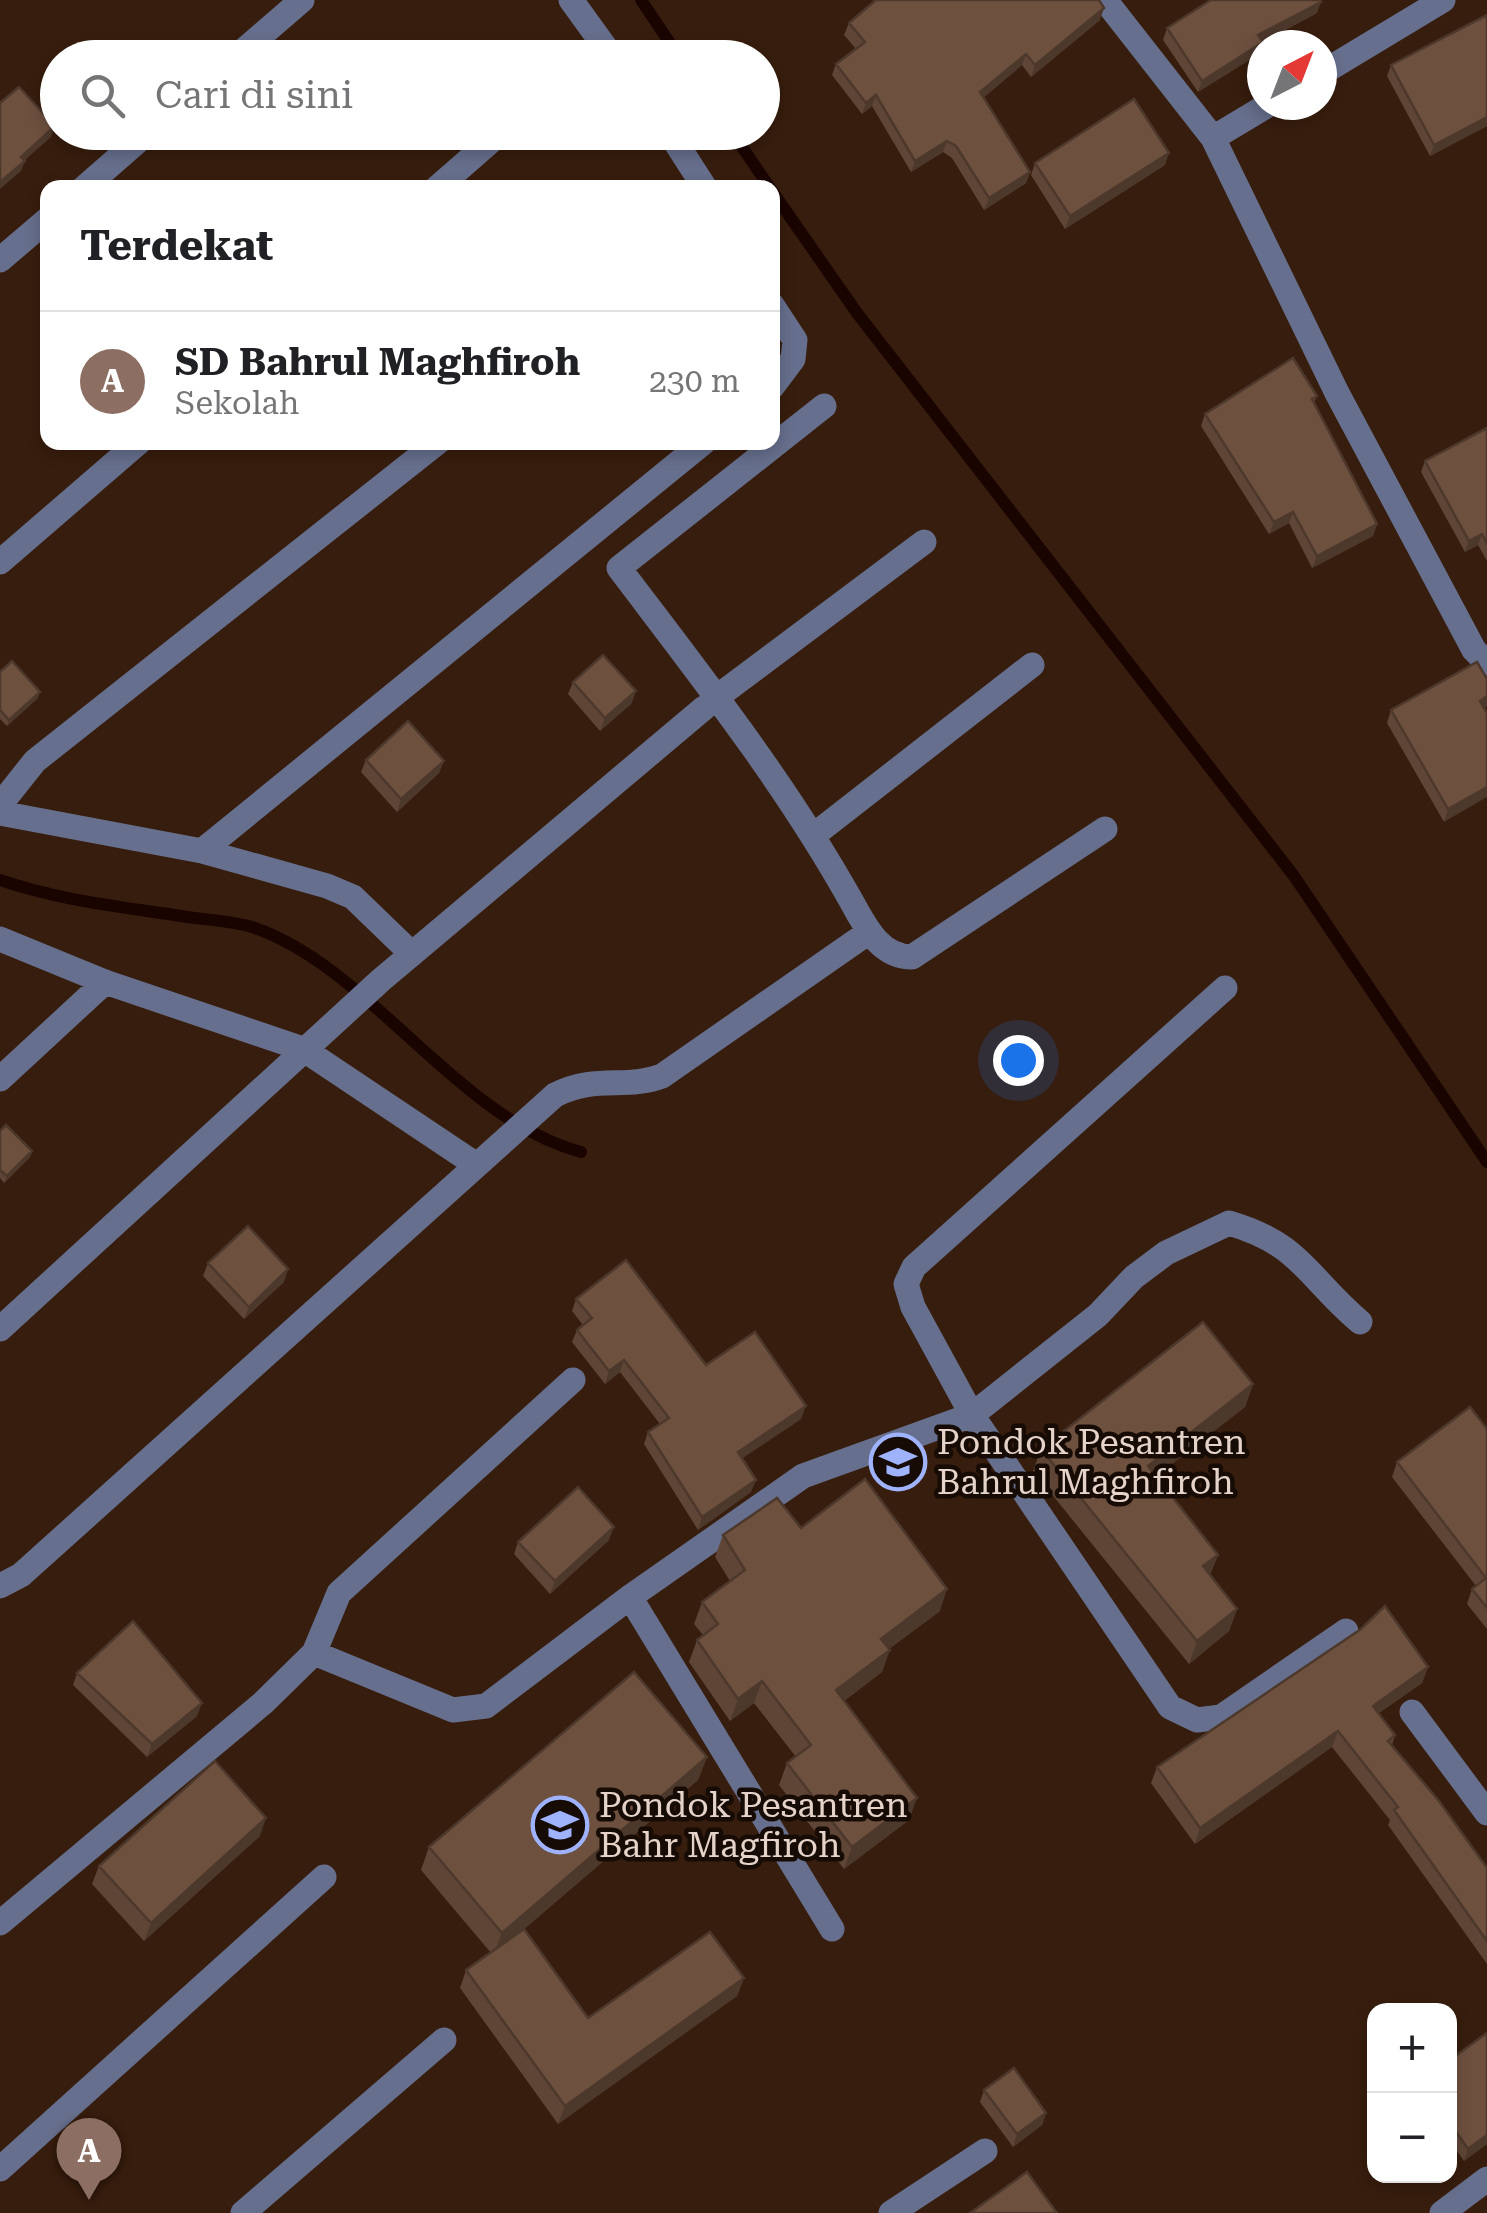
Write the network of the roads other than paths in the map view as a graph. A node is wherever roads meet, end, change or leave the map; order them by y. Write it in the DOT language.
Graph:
graph roads {
  1 [pos="302,0"];
  2 [pos="571,0"];
  3 [pos="1105,0"];
  4 [pos="1443,0"];
  5 [pos="256,40"];
  6 [pos="594,40"];
  7 [pos="1337,63"];
  8 [pos="1247,117"];
  9 [pos="1212,138"];
  10 [pos="127,150"];
  11 [pos="480,150"];
  12 [pos="681,150"];
  13 [pos="93,180"];
  14 [pos="446,180"];
  15 [pos="700,180"];
  16 [pos="40,226"];
  17 [pos="0,260"];
  18 [pos="780,317"];
  19 [pos="780,381"];
  20 [pos="824,406"];
  21 [pos="780,441"];
  22 [pos="130,450"];
  23 [pos="428,450"];
  24 [pos="694,450"];
  25 [pos="768,450"];
  26 [pos="924,542"];
  27 [pos="0,562"];
  28 [pos="1487,663"];
  29 [pos="1032,666"];
  30 [pos="711,702"];
  31 [pos="0,805"];
  32 [pos="0,813"];
  33 [pos="1105,829"];
  34 [pos="814,835"];
  35 [pos="202,851"];
  36 [pos="869,932"];
  37 [pos="0,938"];
  38 [pos="412,954"];
  39 [pos="105,982"];
  40 [pos="1225,988"];
  41 [pos="303,1049"];
  42 [pos="0,1079"];
  43 [pos="475,1164"];
  44 [pos="1360,1322"];
  45 [pos="0,1330"];
  46 [pos="573,1380"];
  47 [pos="972,1414"];
  48 [pos="0,1586"];
  49 [pos="630,1597"];
  50 [pos="1346,1632"];
  51 [pos="314,1653"];
  52 [pos="1412,1712"];
  53 [pos="1487,1813"];
  54 [pos="324,1877"];
  55 [pos="0,1923"];
  56 [pos="832,1929"];
  57 [pos="444,2040"];
  58 [pos="985,2151"];
  59 [pos="0,2169"];
  60 [pos="1487,2179"];
  61 [pos="243,2213"];
  62 [pos="891,2213"];
  63 [pos="1442,2213"];
  1 -- 5 [label="street"];
  2 -- 6 [label="street"];
  3 -- 9 [label="street"];
  4 -- 7 [label="street"];
  8 -- 9 [label="street"];
  9 -- 28 [label="street"];
  10 -- 13 [label="street"];
  11 -- 14 [label="street"];
  12 -- 15 [label="street"];
  16 -- 17 [label="street"];
  18 -- 19 [label="street"];
  20 -- 21 [label="street"];
  22 -- 27 [label="street"];
  23 -- 31 [label="street"];
  24 -- 35 [label="street"];
  25 -- 30 [label="street"];
  26 -- 30 [label="street"];
  29 -- 34 [label="street"];
  30 -- 34 [label="street"];
  30 -- 38 [label="street"];
  32 -- 35 [label="street"];
  33 -- 36 [label="street"];
  34 -- 36 [label="street"];
  35 -- 38 [label="street"];
  36 -- 43 [label="street"];
  37 -- 39 [label="street"];
  38 -- 41 [label="street"];
  39 -- 41 [label="street"];
  39 -- 42 [label="street"];
  40 -- 47 [label="street"];
  41 -- 43 [label="street"];
  41 -- 45 [label="street"];
  43 -- 48 [label="street"];
  44 -- 47 [label="street"];
  46 -- 51 [label="street"];
  47 -- 49 [label="street"];
  47 -- 50 [label="street"];
  49 -- 51 [label="street"];
  49 -- 56 [label="street"];
  51 -- 55 [label="street"];
  52 -- 53 [label="street"];
  54 -- 59 [label="street"];
  57 -- 61 [label="street"];
  58 -- 62 [label="street"];
  60 -- 63 [label="street"];
}
